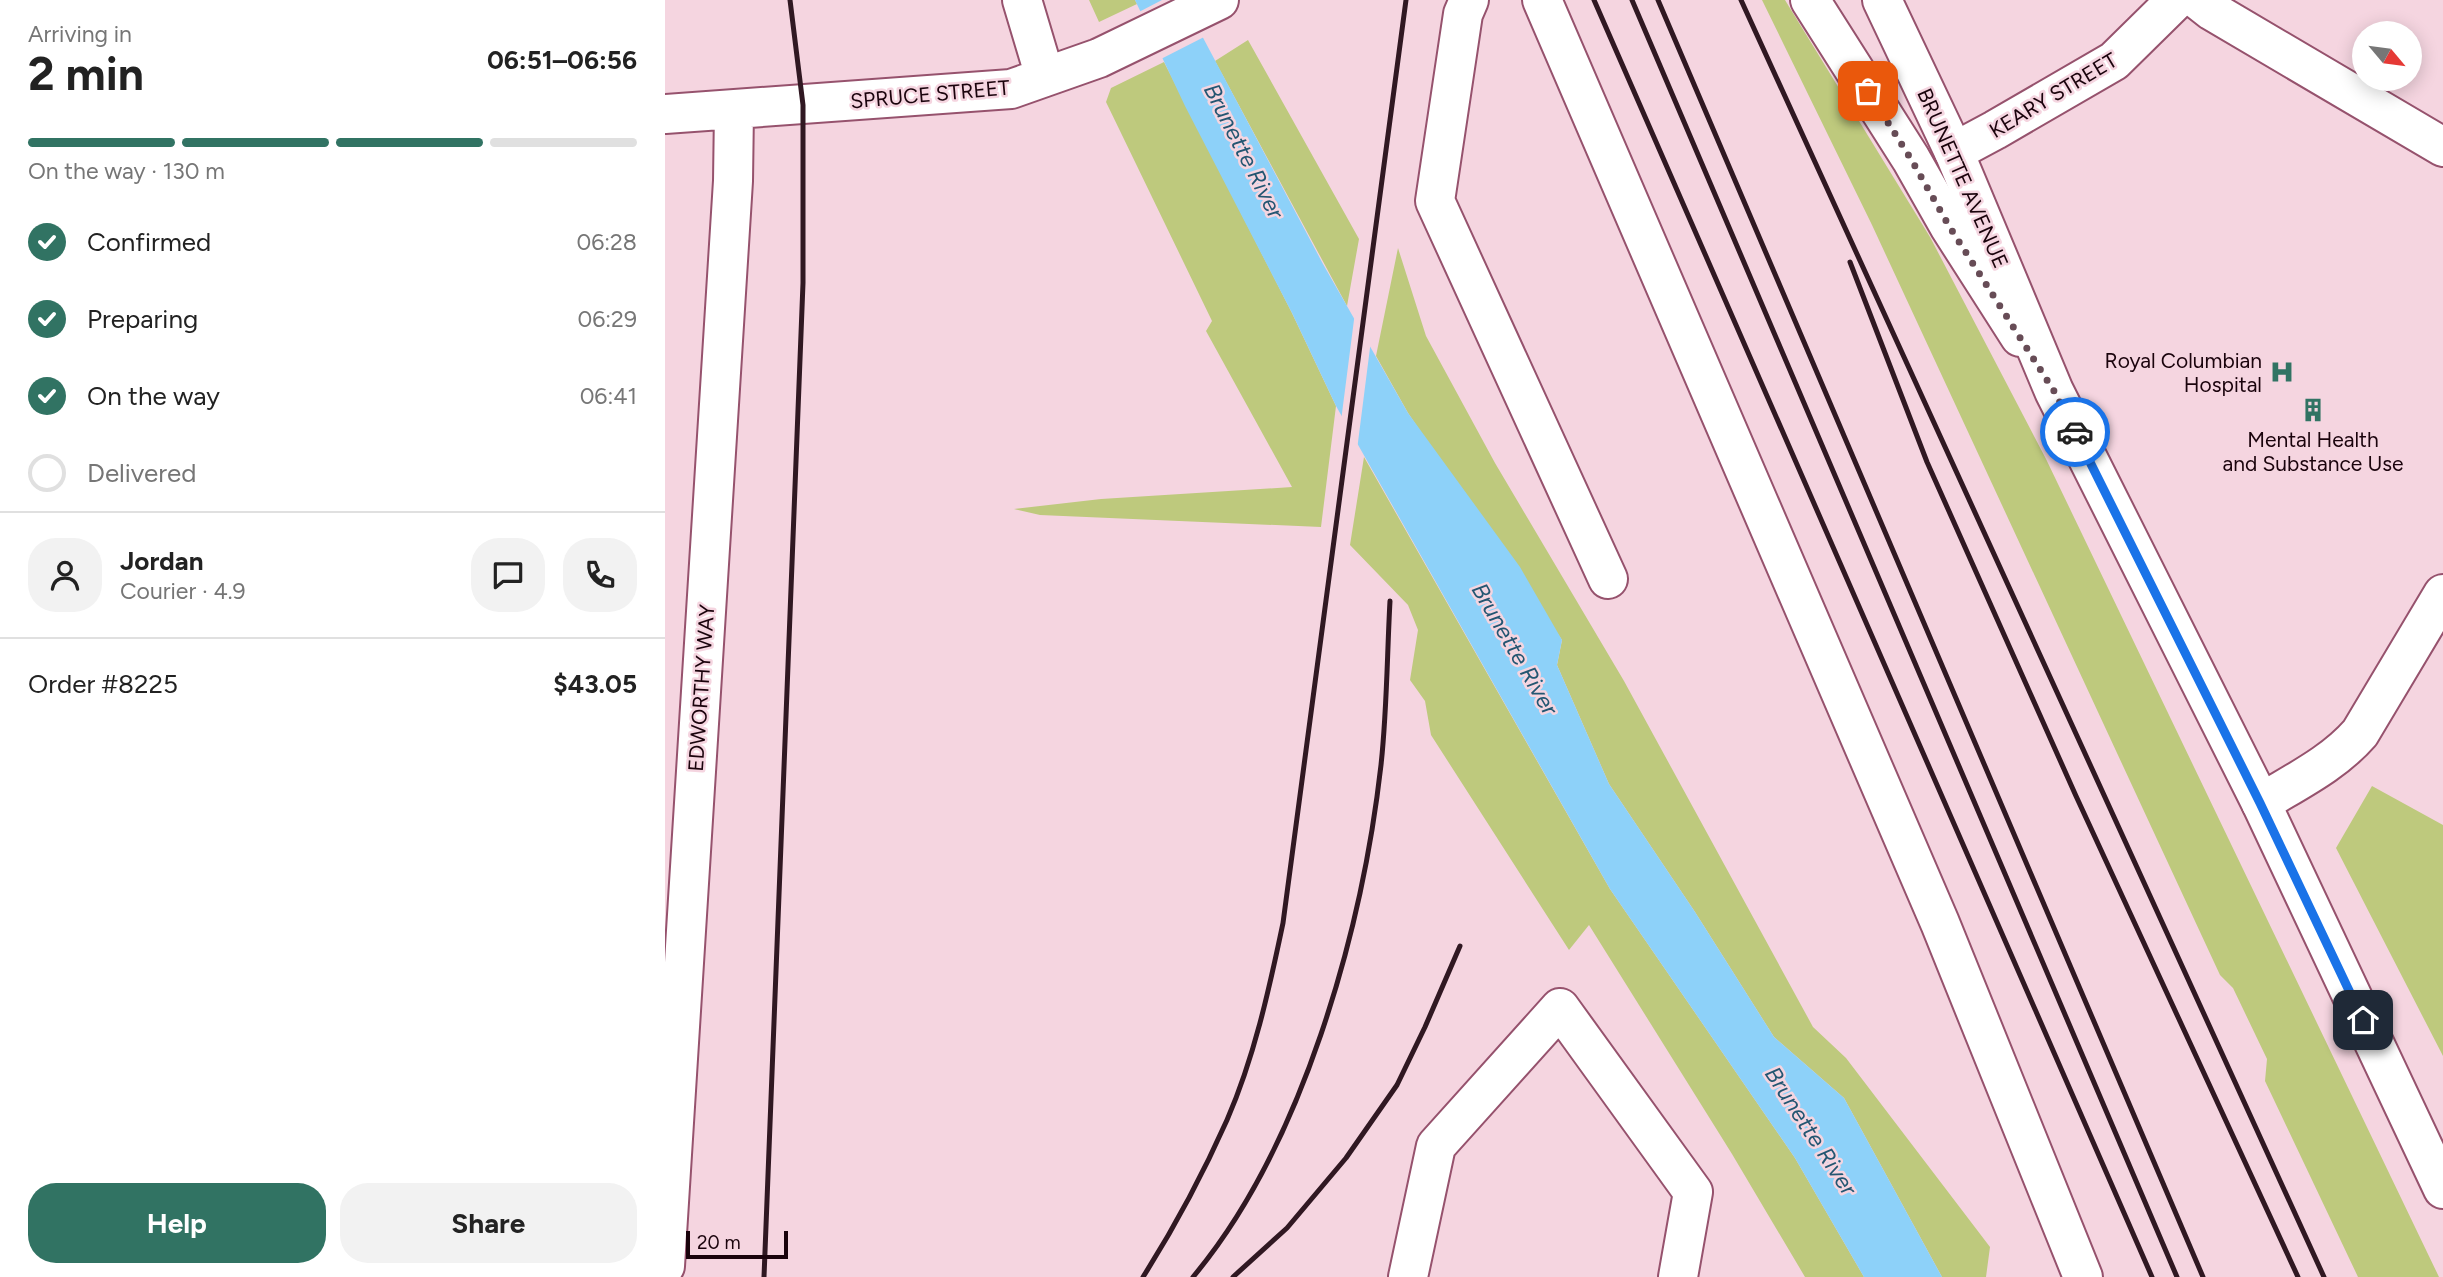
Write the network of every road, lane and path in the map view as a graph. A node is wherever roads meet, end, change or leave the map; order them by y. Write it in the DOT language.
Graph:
graph roads {
  1 [pos="1022,0"];
  2 [pos="1469,0"];
  3 [pos="1542,0"];
  4 [pos="1810,0"];
  5 [pos="1882,0"];
  6 [pos="2176,0"];
  7 [pos="2198,0"];
  8 [pos="1212,3"];
  9 [pos="1045,77"];
  10 [pos="734,110"];
  11 [pos="665,114"];
  12 [pos="2443,147"];
  13 [pos="1954,152"];
  14 [pos="2054,391"];
  15 [pos="1608,579"];
  16 [pos="2443,594"];
  17 [pos="2260,803"];
  18 [pos="679,806"];
  19 [pos="2443,1189"];
  20 [pos="665,1266"];
  21 [pos="1408,1277"];
  22 [pos="1678,1277"];
  23 [pos="2083,1277"];
  1 -- 9 [label="street"];
  2 -- 15 [label="street"];
  3 -- 23 [label="street"];
  4 -- 14 [label="street"];
  5 -- 13 [label="street, BRUNETTE AVENUE"];
  6 -- 13 [label="street, KEARY STREET"];
  7 -- 12 [label="street"];
  8 -- 9 [label="street, SPRUCE STREET"];
  9 -- 10 [label="street, SPRUCE STREET"];
  10 -- 11 [label="street, SPRUCE STREET"];
  10 -- 18 [label="street, EDWORTHY WAY"];
  13 -- 14 [label="street, BRUNETTE AVENUE"];
  14 -- 17 [label="street, BRUNETTE AVENUE"];
  16 -- 17 [label="street"];
  17 -- 19 [label="street, BRUNETTE AVENUE"];
  18 -- 20 [label="street, EDWORTHY WAY"];
  21 -- 22 [label="street"];
}
